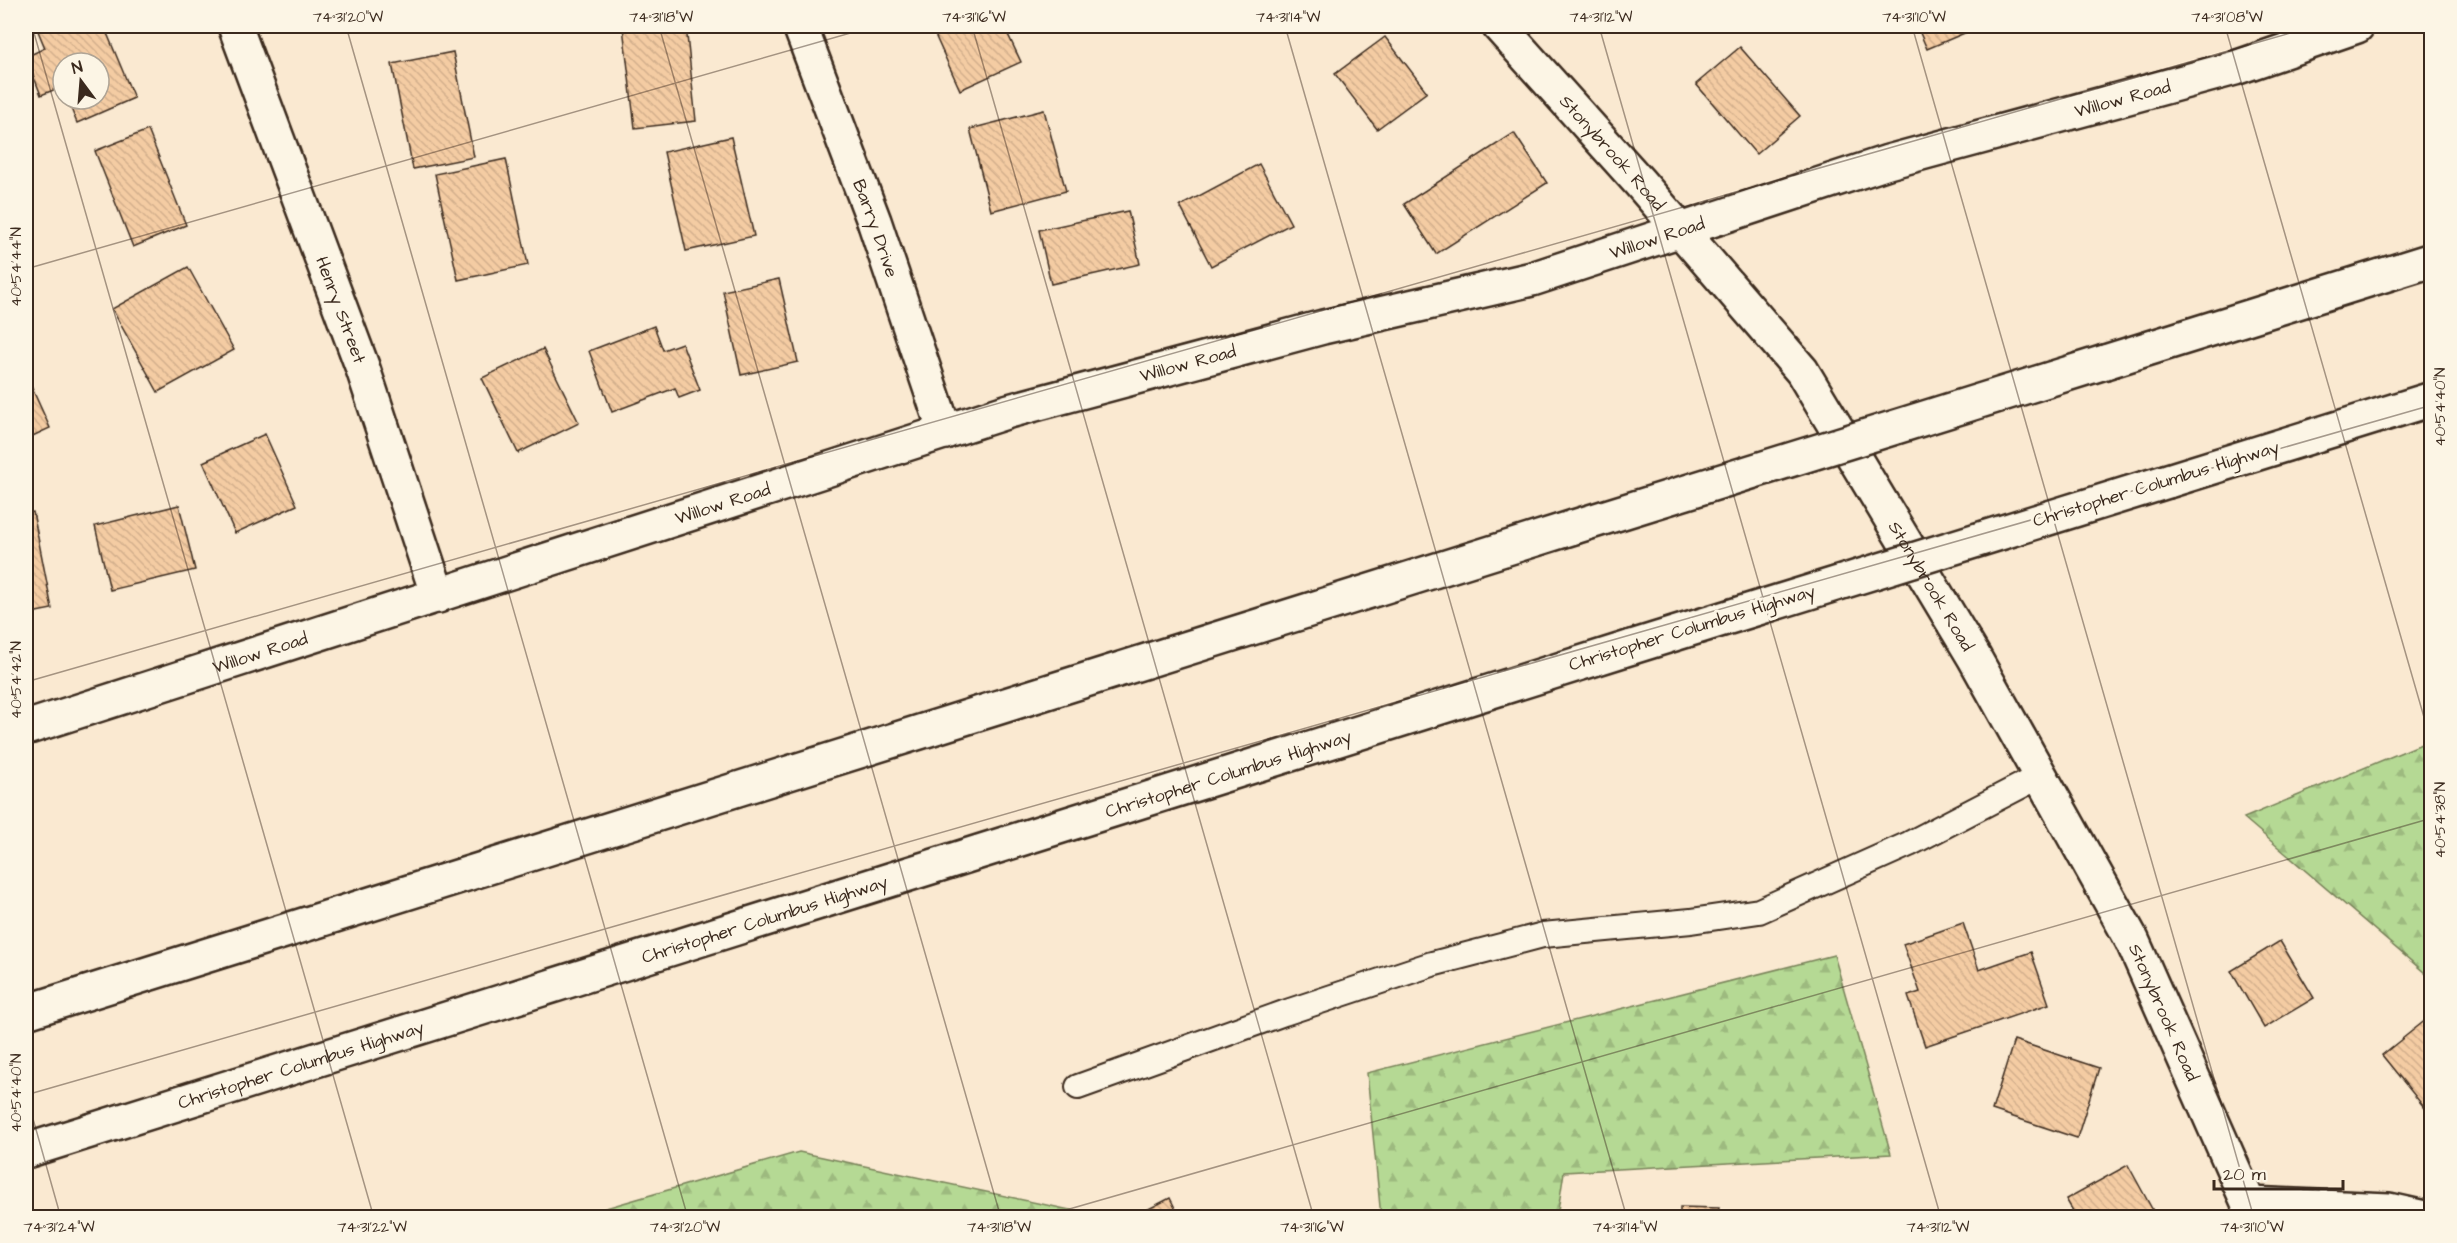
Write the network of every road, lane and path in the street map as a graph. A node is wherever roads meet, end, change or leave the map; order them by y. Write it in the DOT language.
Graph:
graph roads {
  1 [pos="235,26"];
  2 [pos="800,26"];
  3 [pos="1498,26"];
  4 [pos="2358,26"];
  5 [pos="1681,230"];
  6 [pos="2432,260"];
  7 [pos="2432,399"];
  8 [pos="945,432"];
  9 [pos="438,596"];
  10 [pos="26,728"];
  11 [pos="2040,776"];
  12 [pos="26,1012"];
  13 [pos="1078,1087"];
  14 [pos="26,1151"];
  15 [pos="2252,1211"];
  16 [pos="2425,1218"];
  1 -- 9 [label="main road, Henry Street"];
  2 -- 8 [label="main road, Barry Drive"];
  3 -- 5 [label="main road, Stonybrook Road"];
  4 -- 5 [label="main road, Willow Road"];
  5 -- 8 [label="main road, Willow Road"];
  5 -- 11 [label="main road, Stonybrook Road"];
  6 -- 12 [label="main road, bridge"];
  7 -- 14 [label="main road, Christopher Columbus Highway, bridge"];
  8 -- 9 [label="main road, Willow Road"];
  9 -- 10 [label="main road, Willow Road"];
  11 -- 13 [label="lane"];
  11 -- 15 [label="main road, Stonybrook Road"];
  15 -- 16 [label="main road"];
}
